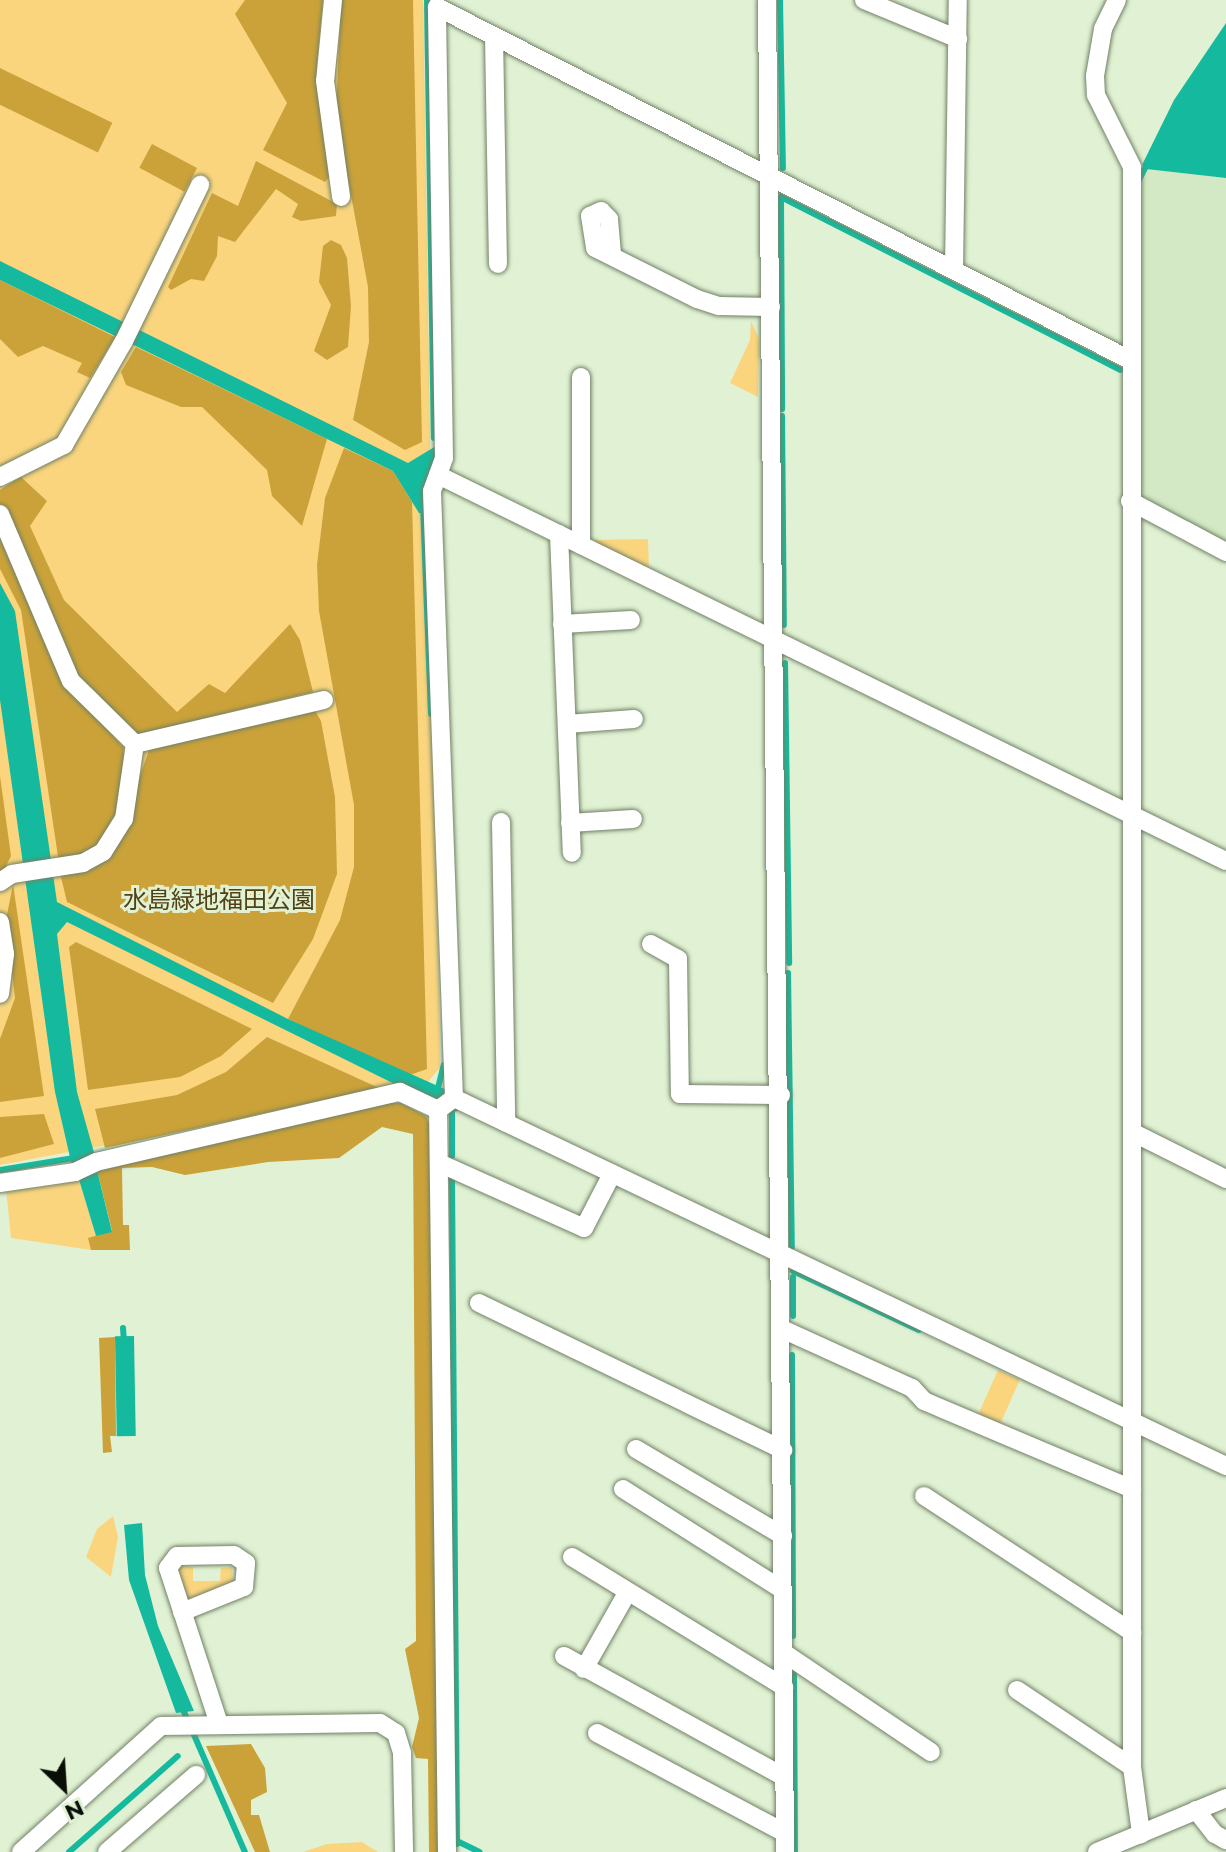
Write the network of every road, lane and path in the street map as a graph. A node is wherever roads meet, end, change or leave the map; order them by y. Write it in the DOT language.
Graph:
graph roads {
  1 [pos="333,0"];
  2 [pos="767,0"];
  3 [pos="864,0"];
  4 [pos="958,0"];
  5 [pos="1117,0"];
  6 [pos="494,36"];
  7 [pos="958,39"];
  8 [pos="770,177"];
  9 [pos="200,185"];
  10 [pos="341,197"];
  11 [pos="612,254"];
  12 [pos="498,264"];
  13 [pos="954,270"];
  14 [pos="771,307"];
  15 [pos="1130,360"];
  16 [pos="581,377"];
  17 [pos="438,475"];
  18 [pos="0,477"];
  19 [pos="1130,501"];
  20 [pos="0,514"];
  21 [pos="559,534"];
  22 [pos="581,545"];
  23 [pos="1226,552"];
  24 [pos="631,620"];
  25 [pos="562,624"];
  26 [pos="775,638"];
  27 [pos="324,700"];
  28 [pos="634,719"];
  29 [pos="567,724"];
  30 [pos="135,744"];
  31 [pos="1131,814"];
  32 [pos="633,819"];
  33 [pos="501,822"];
  34 [pos="570,823"];
  35 [pos="572,853"];
  36 [pos="1226,861"];
  37 [pos="0,882"];
  38 [pos="0,922"];
  39 [pos="651,944"];
  40 [pos="0,994"];
  41 [pos="781,1095"];
  42 [pos="454,1098"];
  43 [pos="438,1110"];
  44 [pos="506,1123"];
  45 [pos="1132,1132"];
  46 [pos="439,1163"];
  47 [pos="612,1174"];
  48 [pos="1226,1179"];
  49 [pos="0,1183"];
  50 [pos="782,1256"];
  51 [pos="479,1303"];
  52 [pos="782,1329"];
  53 [pos="1132,1421"];
  54 [pos="636,1449"];
  55 [pos="783,1450"];
  56 [pos="1226,1466"];
  57 [pos="623,1489"];
  58 [pos="1132,1489"];
  59 [pos="924,1496"];
  60 [pos="783,1536"];
  61 [pos="572,1557"];
  62 [pos="783,1590"];
  63 [pos="627,1593"];
  64 [pos="182,1612"];
  65 [pos="1132,1632"];
  66 [pos="784,1653"];
  67 [pos="564,1656"];
  68 [pos="584,1669"];
  69 [pos="784,1687"];
  70 [pos="1017,1690"];
  71 [pos="219,1724"];
  72 [pos="597,1733"];
  73 [pos="931,1752"];
  74 [pos="1132,1767"];
  75 [pos="196,1775"];
  76 [pos="784,1777"];
  77 [pos="1226,1798"];
  78 [pos="1196,1810"];
  79 [pos="785,1833"];
  80 [pos="1226,1840"];
  81 [pos="1134,1841"];
  82 [pos="452,1849"];
  83 [pos="21,1852"];
  84 [pos="107,1852"];
  85 [pos="404,1852"];
  86 [pos="785,1852"];
  87 [pos="1097,1852"];
  1 -- 10 [label="street"];
  2 -- 8 [label="street"];
  3 -- 7 [label="street"];
  4 -- 7 [label="street"];
  5 -- 15 [label="street"];
  6 -- 8 [label="street"];
  6 -- 12 [label="street"];
  6 -- 17 [label="street"];
  7 -- 13 [label="street"];
  8 -- 13 [label="street"];
  8 -- 14 [label="street"];
  9 -- 18 [label="street"];
  11 -- 14 [label="street"];
  13 -- 15 [label="street"];
  14 -- 26 [label="street"];
  15 -- 19 [label="street"];
  16 -- 22 [label="street"];
  17 -- 21 [label="street"];
  17 -- 42 [label="street"];
  19 -- 23 [label="street"];
  19 -- 31 [label="street"];
  20 -- 30 [label="street"];
  21 -- 22 [label="street"];
  21 -- 25 [label="street"];
  22 -- 26 [label="street"];
  24 -- 25 [label="street"];
  25 -- 29 [label="street"];
  26 -- 31 [label="street"];
  26 -- 41 [label="street"];
  27 -- 30 [label="street"];
  28 -- 29 [label="street"];
  29 -- 34 [label="street"];
  30 -- 37 [label="street"];
  31 -- 36 [label="street"];
  31 -- 45 [label="street"];
  32 -- 34 [label="street"];
  33 -- 44 [label="street"];
  34 -- 35 [label="street"];
  38 -- 40 [label="street"];
  39 -- 41 [label="street"];
  41 -- 50 [label="street"];
  42 -- 43 [label="street"];
  42 -- 44 [label="street"];
  43 -- 46 [label="street"];
  43 -- 49 [label="street"];
  44 -- 47 [label="street"];
  45 -- 48 [label="street"];
  45 -- 53 [label="street"];
  46 -- 47 [label="street"];
  46 -- 82 [label="street"];
  47 -- 50 [label="street"];
  50 -- 52 [label="street"];
  50 -- 53 [label="street"];
  51 -- 55 [label="street"];
  52 -- 55 [label="street"];
  52 -- 58 [label="street"];
  53 -- 56 [label="street"];
  53 -- 58 [label="street"];
  54 -- 60 [label="street"];
  55 -- 60 [label="street"];
  57 -- 62 [label="street"];
  58 -- 65 [label="street"];
  59 -- 65 [label="street"];
  60 -- 62 [label="street"];
  61 -- 63 [label="street"];
  62 -- 66 [label="street"];
  63 -- 68 [label="street"];
  63 -- 69 [label="street"];
  64 -- 71 [label="street"];
  65 -- 74 [label="street"];
  66 -- 69 [label="street"];
  66 -- 73 [label="street"];
  67 -- 68 [label="street"];
  68 -- 76 [label="street"];
  69 -- 76 [label="street"];
  70 -- 74 [label="street"];
  71 -- 83 [label="street"];
  71 -- 85 [label="street"];
  72 -- 79 [label="street"];
  74 -- 81 [label="street"];
  75 -- 84 [label="street"];
  76 -- 79 [label="street"];
  77 -- 78 [label="street"];
  78 -- 80 [label="street"];
  78 -- 81 [label="street"];
  79 -- 86 [label="street"];
  81 -- 87 [label="street"];
}
